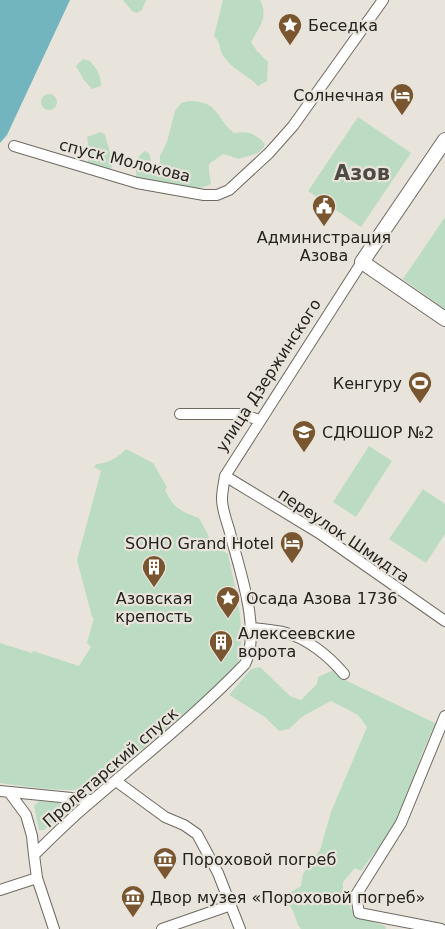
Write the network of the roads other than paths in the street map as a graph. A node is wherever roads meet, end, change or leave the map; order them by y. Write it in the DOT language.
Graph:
graph roads {
  1 [pos="377,2"];
  2 [pos="445,140"];
  3 [pos="14,146"];
  4 [pos="362,262"];
  5 [pos="445,319"];
  6 [pos="180,414"];
  7 [pos="260,420"];
  8 [pos="224,476"];
  9 [pos="445,622"];
  10 [pos="252,628"];
  11 [pos="248,658"];
  12 [pos="344,674"];
  13 [pos="445,716"];
  14 [pos="116,782"];
  15 [pos="4,791"];
  16 [pos="92,800"];
  17 [pos="34,855"];
  18 [pos="37,878"];
  19 [pos="0,890"];
  20 [pos="231,905"];
  21 [pos="54,929"];
  22 [pos="162,929"];
  23 [pos="240,929"];
  24 [pos="442,929"];
  1 -- 3 [label="street, спуск Молокова"];
  2 -- 4 [label="street, улица Дзержинского"];
  4 -- 5 [label="street"];
  4 -- 7 [label="street, улица Дзержинского"];
  6 -- 7 [label="street"];
  7 -- 8 [label="street, улица Дзержинского"];
  8 -- 9 [label="street, переулок Шмидта"];
  8 -- 10 [label="street, улица Дзержинского"];
  10 -- 11 [label="street, улица Дзержинского"];
  10 -- 12 [label="street"];
  11 -- 14 [label="street, Пролетарский спуск"];
  13 -- 24 [label="street"];
  14 -- 16 [label="street, Пролетарский спуск"];
  14 -- 20 [label="street"];
  15 -- 16 [label="street"];
  15 -- 17 [label="street"];
  16 -- 17 [label="street, Пролетарский спуск"];
  17 -- 18 [label="street"];
  18 -- 19 [label="street"];
  18 -- 21 [label="street"];
  20 -- 22 [label="street"];
  20 -- 23 [label="street"];
}
